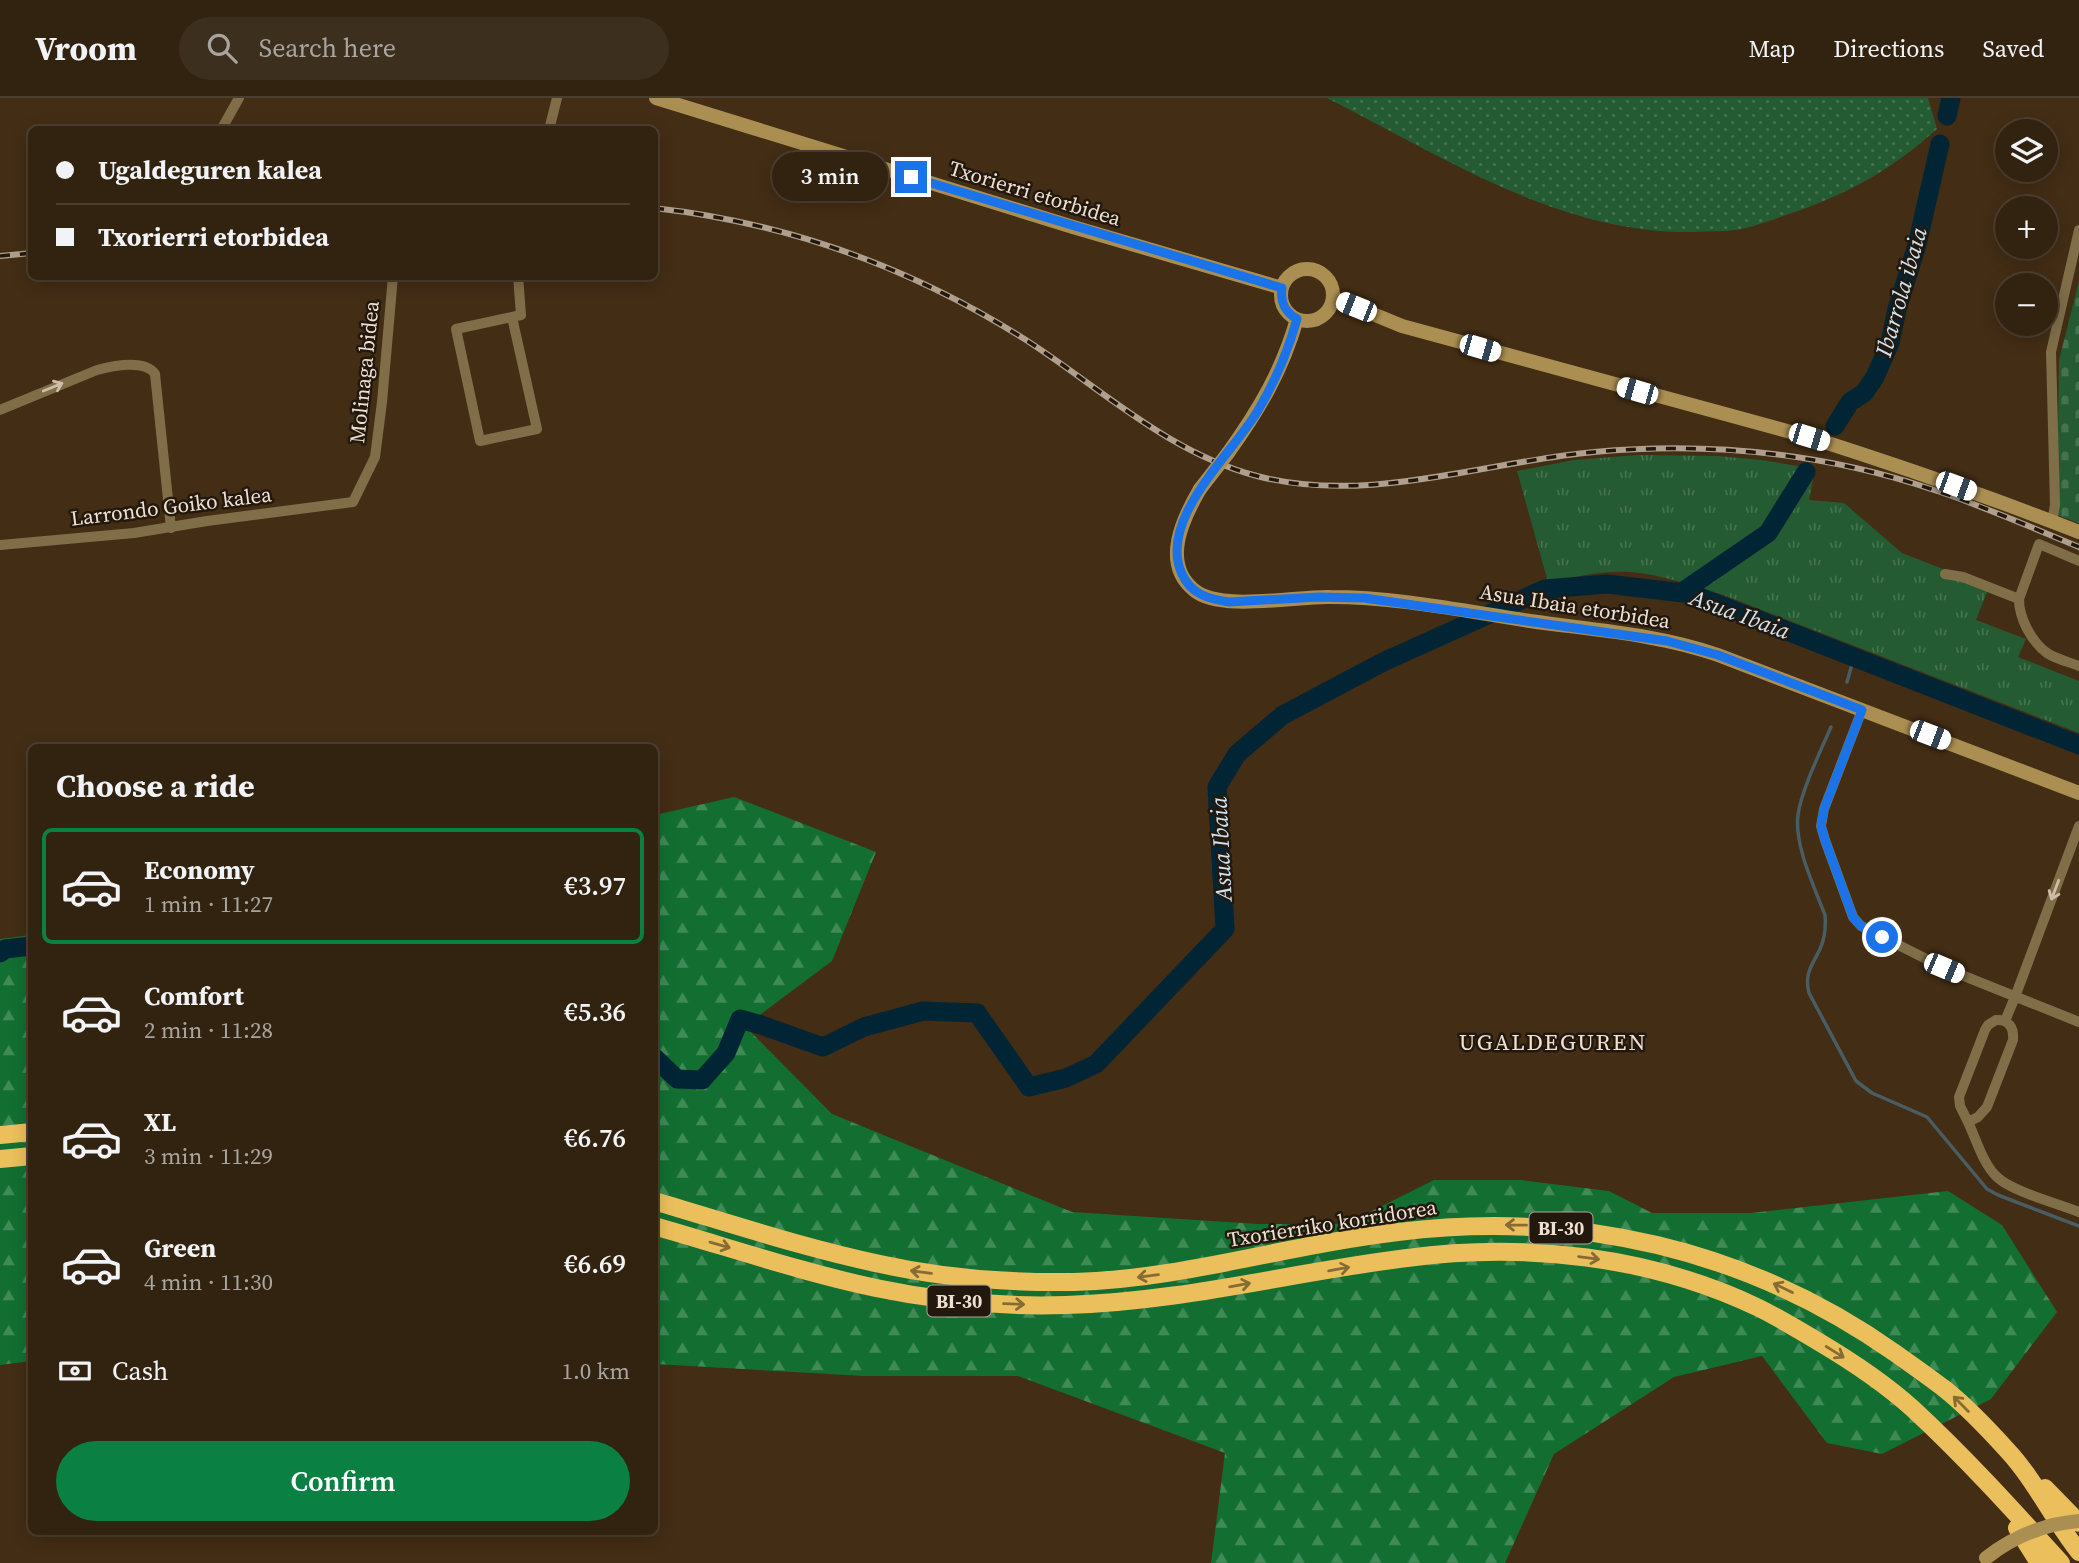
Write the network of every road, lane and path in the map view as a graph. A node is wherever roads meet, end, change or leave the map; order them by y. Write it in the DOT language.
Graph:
graph roads {
  1 [pos="239,98"];
  2 [pos="557,98"];
  3 [pos="656,98"];
  4 [pos="223,126"];
  5 [pos="550,126"];
  6 [pos="2079,230"];
  7 [pos="393,280"];
  8 [pos="518,280"];
  9 [pos="1282,288"];
  10 [pos="1334,298"];
  11 [pos="512,317"];
  12 [pos="1297,319"];
  13 [pos="0,410"];
  14 [pos="347,504"];
  15 [pos="2052,522"];
  16 [pos="171,528"];
  17 [pos="2079,532"];
  18 [pos="0,545"];
  19 [pos="2079,561"];
  20 [pos="1945,574"];
  21 [pos="2019,598"];
  22 [pos="2079,666"];
  23 [pos="1862,710"];
  24 [pos="2079,793"];
  25 [pos="2079,826"];
  26 [pos="2015,997"];
  27 [pos="2005,1021"];
  28 [pos="2079,1022"];
  29 [pos="1968,1122"];
  30 [pos="28,1132"];
  31 [pos="0,1135"];
  32 [pos="28,1156"];
  33 [pos="0,1159"];
  34 [pos="658,1201"];
  35 [pos="2079,1212"];
  36 [pos="658,1227"];
  37 [pos="2009,1452"];
  38 [pos="1993,1489"];
  39 [pos="2040,1495"];
  40 [pos="2079,1522"];
  41 [pos="2079,1540"];
  42 [pos="2079,1552"];
  43 [pos="1983,1560"];
  44 [pos="2039,1563"];
  45 [pos="2061,1563"];
  1 -- 4 [label="street"];
  2 -- 5 [label="street"];
  3 -- 9 [label="street, Txorierri etorbidea"];
  6 -- 15 [label="street"];
  7 -- 14 [label="street, Molinaga bidea"];
  8 -- 11 [label="street"];
  9 -- 10 [label="street"];
  9 -- 12 [label="street"];
  10 -- 12 [label="street"];
  10 -- 15 [label="street"];
  11 -- 11 [label="street"];
  12 -- 23 [label="street, Asua Ibaia etorbidea, bridge"];
  13 -- 16 [label="street, one-way"];
  14 -- 16 [label="street, Larrondo Goiko kalea"];
  15 -- 17 [label="street"];
  16 -- 18 [label="street, Larrondo Goiko kalea"];
  19 -- 21 [label="street"];
  20 -- 21 [label="street"];
  21 -- 22 [label="street"];
  23 -- 24 [label="street, Asua Ibaia etorbidea"];
  23 -- 26 [label="street"];
  25 -- 26 [label="street, one-way"];
  26 -- 27 [label="street"];
  26 -- 28 [label="street"];
  27 -- 29 [label="street"];
  27 -- 29 [label="street"];
  29 -- 35 [label="street"];
  30 -- 31 [label="highway"];
  32 -- 33 [label="highway"];
  37 -- 34 [label="highway, Txorierriko korridorea / BI-30, one-way"];
  36 -- 38 [label="highway, BI-30, one-way"];
  37 -- 39 [label="highway, Txorierriko korridorea"];
  37 -- 40 [label="highway"];
  38 -- 44 [label="highway"];
  38 -- 45 [label="highway, BI-30"];
  39 -- 41 [label="highway"];
  39 -- 42 [label="highway, Txorierriko korridorea"];
  40 -- 43 [label="street, bridge"];
}
